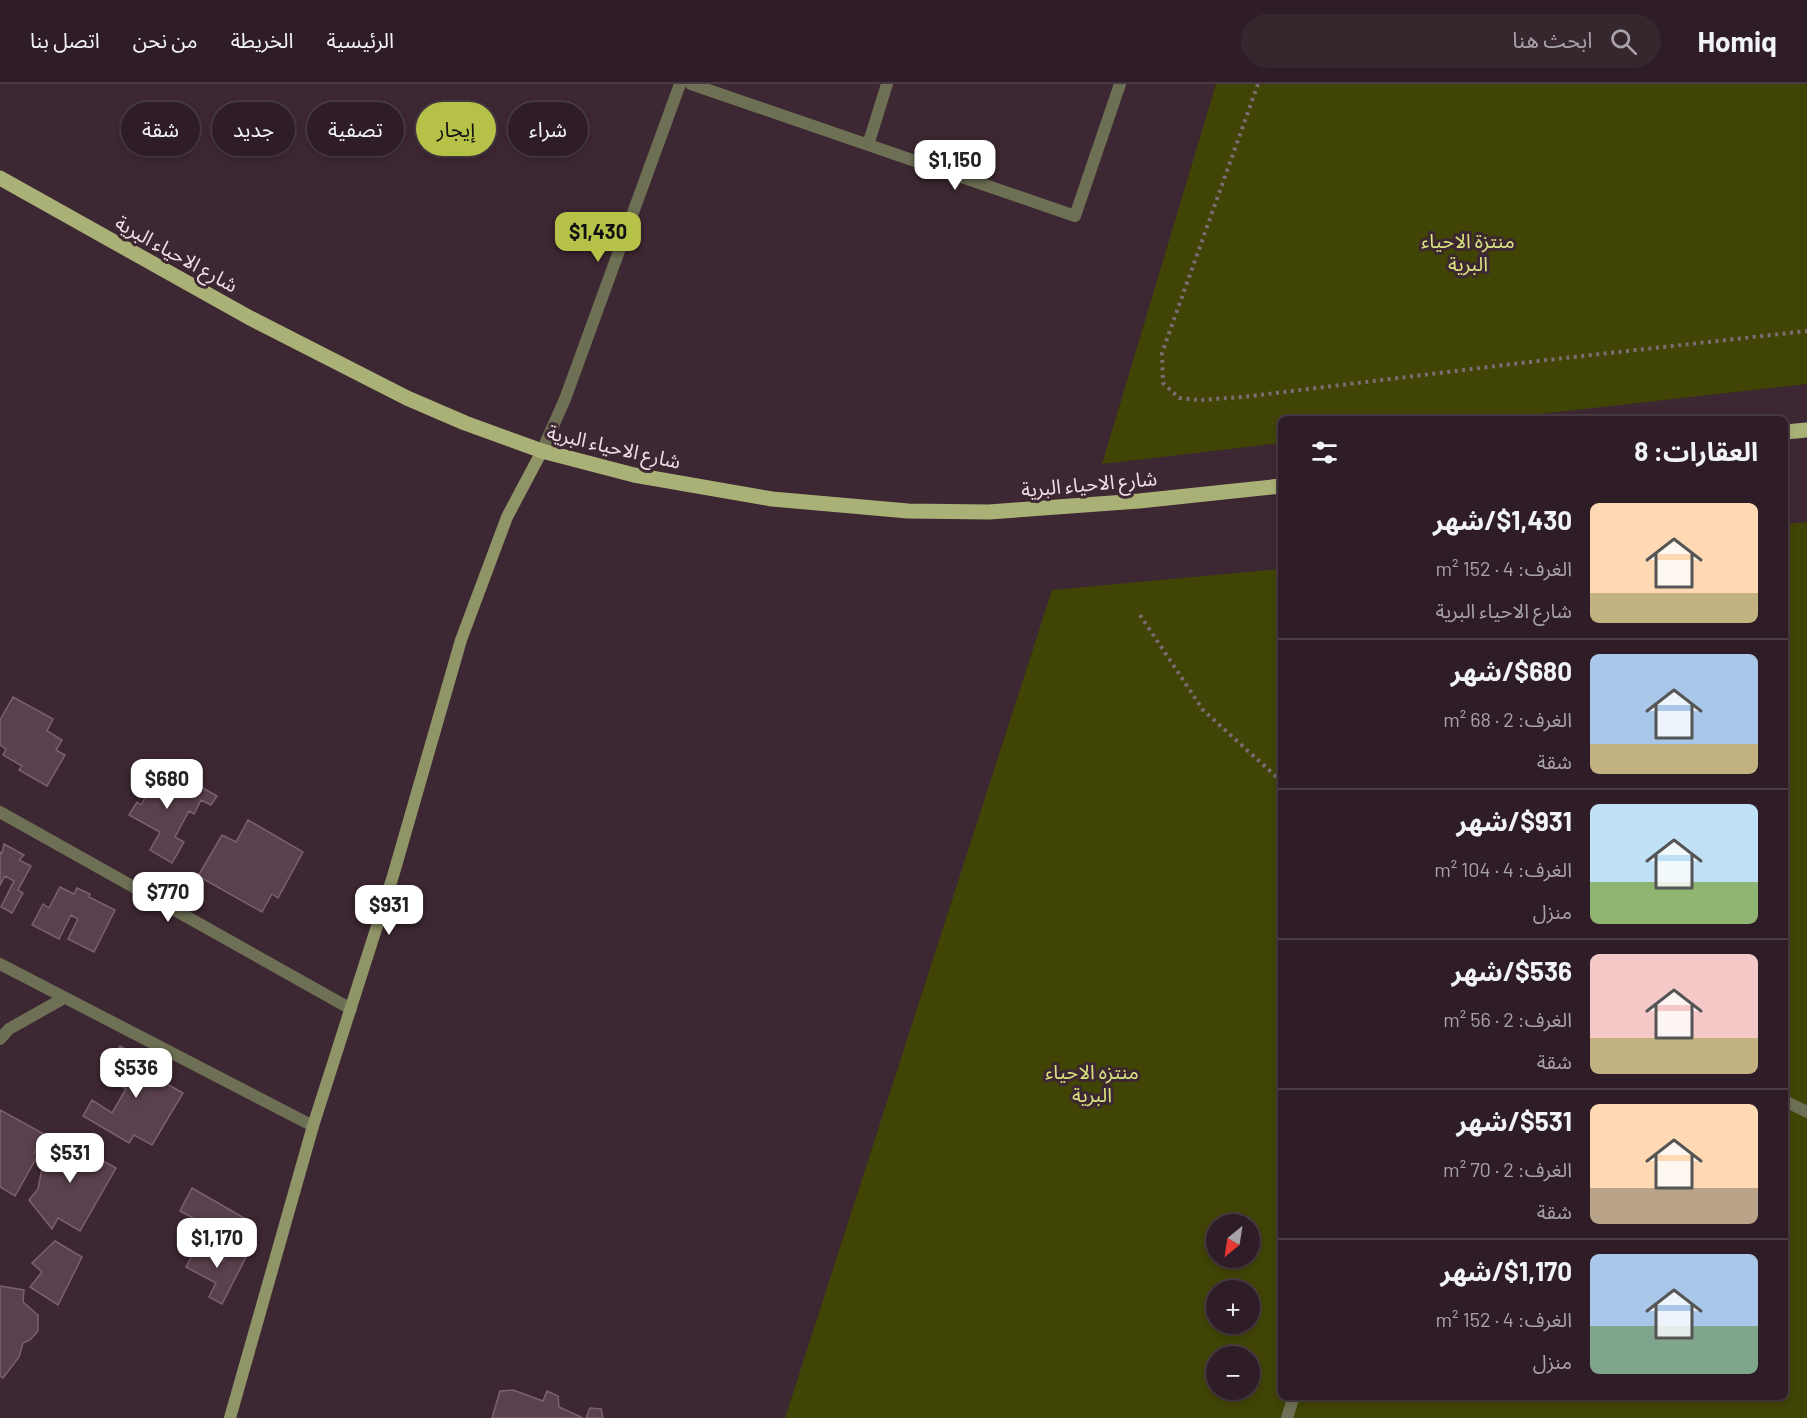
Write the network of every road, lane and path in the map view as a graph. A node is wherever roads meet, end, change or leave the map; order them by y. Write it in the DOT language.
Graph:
graph roads {
  1 [pos="680,84"];
  2 [pos="691,84"];
  3 [pos="887,84"];
  4 [pos="1120,84"];
  5 [pos="1258,84"];
  6 [pos="868,145"];
  7 [pos="0,178"];
  8 [pos="1807,331"];
  9 [pos="1807,430"];
  10 [pos="1788,432"];
  11 [pos="542,452"];
  12 [pos="1278,486"];
  13 [pos="1140,615"];
  14 [pos="1278,778"];
  15 [pos="0,812"];
  16 [pos="0,964"];
  17 [pos="64,998"];
  18 [pos="351,1009"];
  19 [pos="0,1039"];
  20 [pos="1788,1102"];
  21 [pos="1807,1112"];
  22 [pos="313,1126"];
  23 [pos="1293,1400"];
  24 [pos="230,1418"];
  25 [pos="1287,1418"];
  1 -- 11 [label="street"];
  2 -- 6 [label="street"];
  3 -- 6 [label="street"];
  4 -- 6 [label="street"];
  5 -- 8 [label="path"];
  7 -- 11 [label="main road, شارع الاحياء البرية"];
  9 -- 10 [label="main road"];
  11 -- 12 [label="main road, شارع الاحياء البرية"];
  11 -- 18 [label="street"];
  13 -- 14 [label="path"];
  15 -- 18 [label="street"];
  16 -- 17 [label="street"];
  17 -- 19 [label="street"];
  17 -- 22 [label="street"];
  18 -- 22 [label="street"];
  20 -- 21 [label="street"];
  22 -- 24 [label="street"];
  23 -- 25 [label="street"];
}
